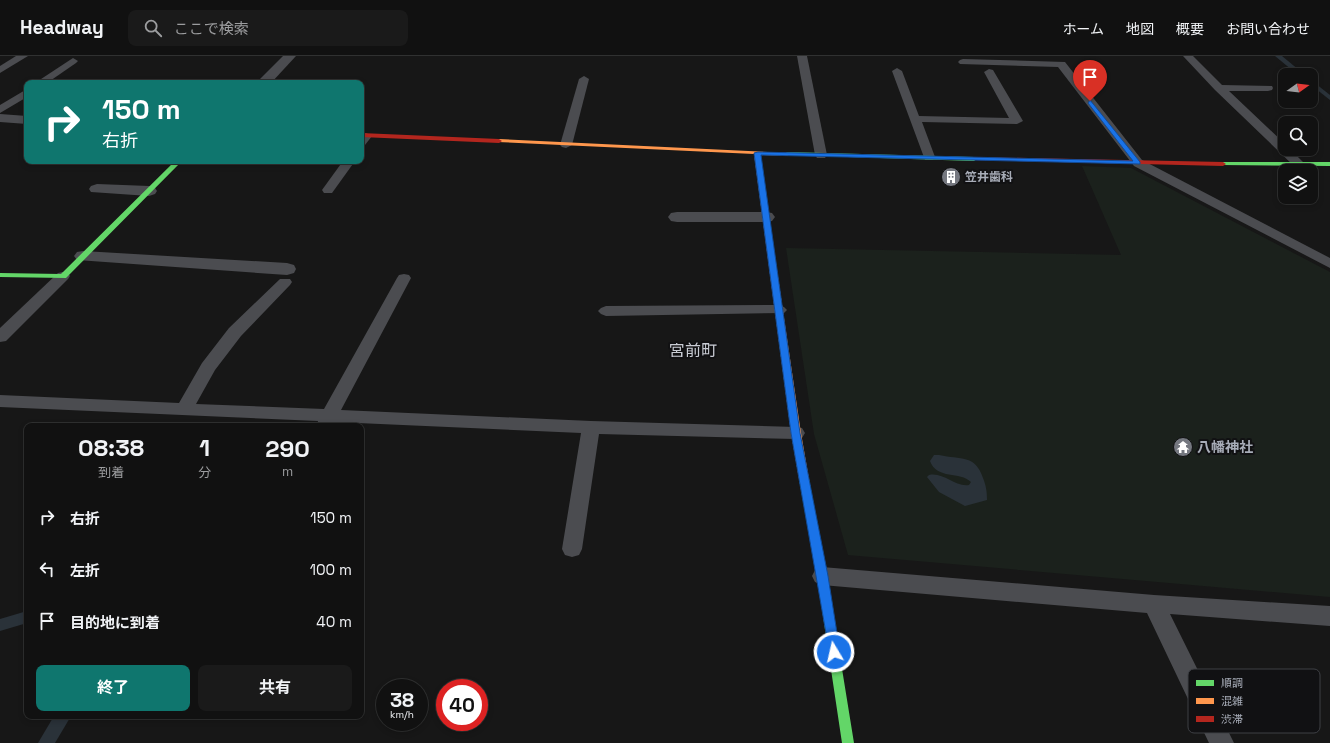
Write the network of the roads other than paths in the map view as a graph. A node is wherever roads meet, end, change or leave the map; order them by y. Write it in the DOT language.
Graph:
graph roads {
  1 [pos="23,56"];
  2 [pos="290,56"];
  3 [pos="802,56"];
  4 [pos="1188,56"];
  5 [pos="73,61"];
  6 [pos="963,62"];
  7 [pos="0,70"];
  8 [pos="897,71"];
  9 [pos="989,72"];
  10 [pos="584,79"];
  11 [pos="44,80"];
  12 [pos="266,80"];
  13 [pos="1219,88"];
  14 [pos="1268,88"];
  15 [pos="24,94"];
  16 [pos="0,110"];
  17 [pos="0,118"];
  18 [pos="914,119"];
  19 [pos="24,120"];
  20 [pos="364,138"];
  21 [pos="566,145"];
  22 [pos="758,153"];
  23 [pos="821,155"];
  24 [pos="929,158"];
  25 [pos="1138,163"];
  26 [pos="176,164"];
  27 [pos="346,164"];
  28 [pos="1299,164"];
  29 [pos="1318,164"];
  30 [pos="1330,164"];
  31 [pos="97,189"];
  32 [pos="328,190"];
  33 [pos="149,191"];
  34 [pos="676,217"];
  35 [pos="766,217"];
  36 [pos="83,256"];
  37 [pos="1330,264"];
  38 [pos="0,275"];
  39 [pos="63,276"];
  40 [pos="286,276"];
  41 [pos="404,278"];
  42 [pos="779,310"];
  43 [pos="606,311"];
  44 [pos="0,337"];
  45 [pos="0,401"];
  46 [pos="184,409"];
  47 [pos="327,421"];
  48 [pos="591,427"];
  49 [pos="796,433"];
  50 [pos="572,549"];
  51 [pos="822,576"];
  52 [pos="1154,604"];
  53 [pos="1330,616"];
  54 [pos="1188,674"];
  55 [pos="1217,733"];
  56 [pos="848,743"];
  57 [pos="1222,743"];
  1 -- 7 [label="lane"];
  2 -- 12 [label="street"];
  3 -- 23 [label="lane"];
  4 -- 13 [label="lane"];
  5 -- 11 [label="lane"];
  6 -- 25 [label="lane"];
  8 -- 18 [label="lane"];
  9 -- 18 [label="lane"];
  10 -- 21 [label="lane"];
  13 -- 14 [label="lane"];
  13 -- 28 [label="lane"];
  15 -- 16 [label="lane"];
  17 -- 19 [label="street"];
  18 -- 24 [label="lane"];
  20 -- 21 [label="street"];
  21 -- 22 [label="street"];
  22 -- 23 [label="street"];
  22 -- 35 [label="street"];
  23 -- 24 [label="street"];
  24 -- 25 [label="street"];
  25 -- 28 [label="street"];
  25 -- 37 [label="lane"];
  26 -- 33 [label="street"];
  27 -- 32 [label="lane"];
  29 -- 30 [label="street"];
  31 -- 33 [label="street"];
  33 -- 36 [label="street"];
  34 -- 35 [label="street"];
  35 -- 42 [label="street"];
  36 -- 39 [label="street"];
  36 -- 40 [label="street"];
  38 -- 39 [label="street"];
  39 -- 44 [label="lane"];
  40 -- 46 [label="lane"];
  41 -- 47 [label="lane"];
  42 -- 43 [label="lane"];
  42 -- 49 [label="street"];
  45 -- 46 [label="lane"];
  46 -- 47 [label="lane"];
  47 -- 48 [label="lane"];
  48 -- 49 [label="lane"];
  48 -- 50 [label="lane"];
  49 -- 51 [label="street"];
  51 -- 52 [label="lane"];
  51 -- 56 [label="street"];
  52 -- 53 [label="lane"];
  52 -- 54 [label="lane"];
  55 -- 57 [label="lane"];
}
